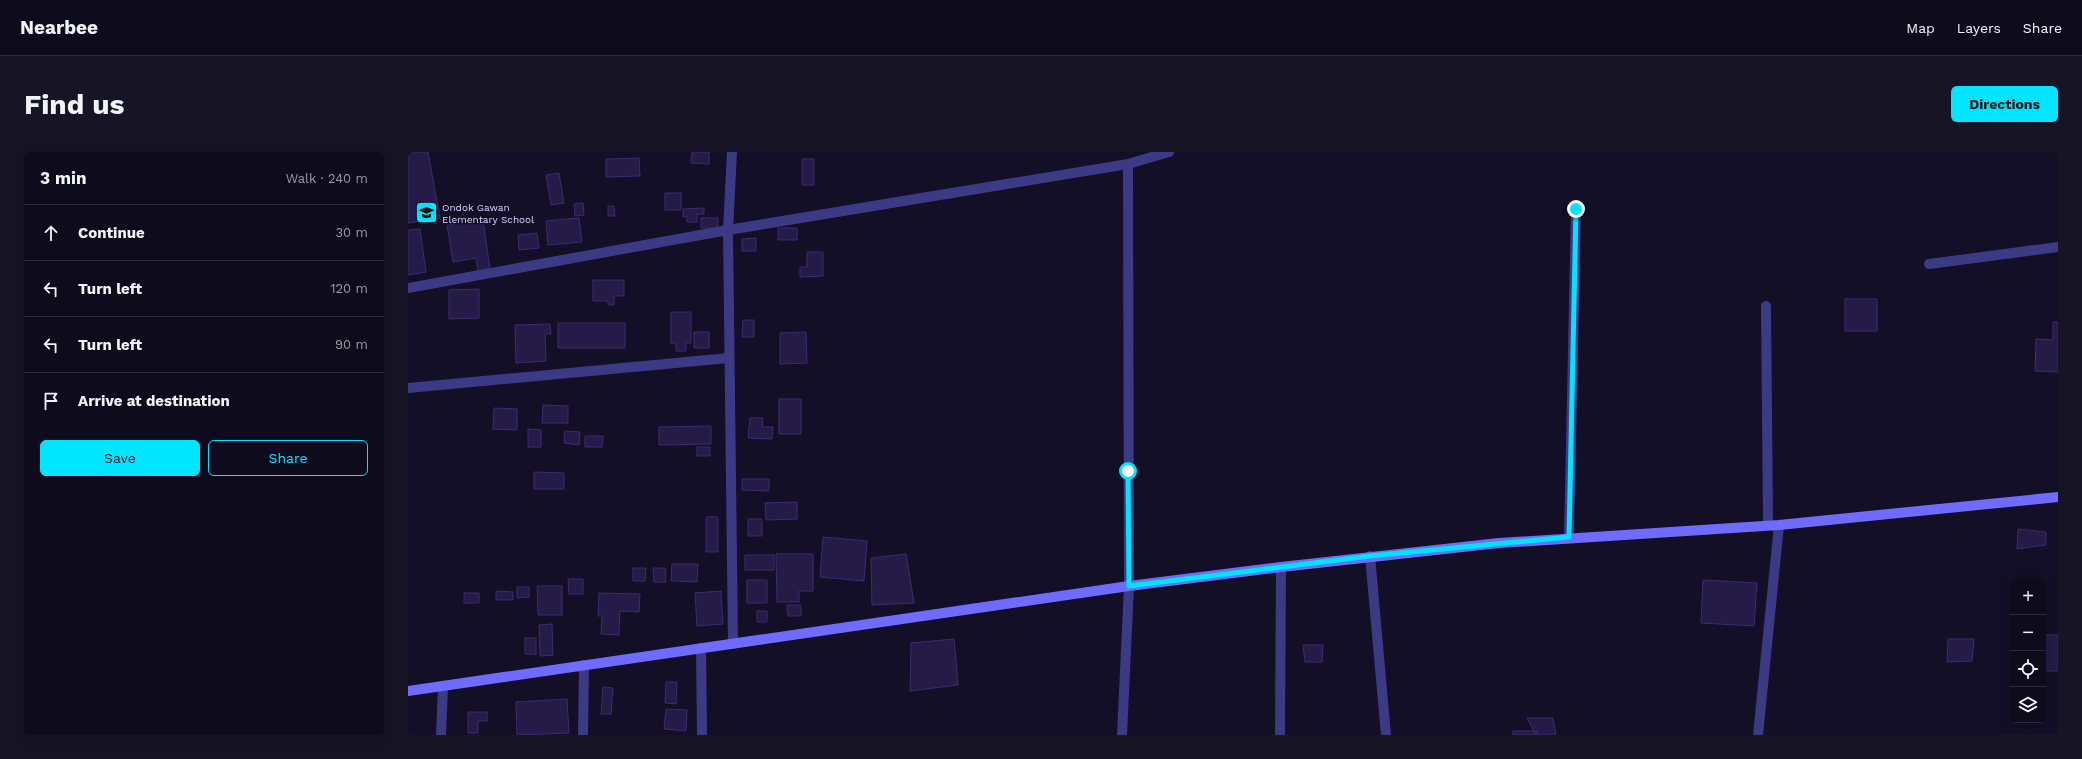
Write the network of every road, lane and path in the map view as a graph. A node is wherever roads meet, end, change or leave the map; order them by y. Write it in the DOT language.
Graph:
graph roads {
  1 [pos="732,152"];
  2 [pos="1169,152"];
  3 [pos="1128,164"];
  4 [pos="1576,209"];
  5 [pos="728,230"];
  6 [pos="2058,247"];
  7 [pos="1929,264"];
  8 [pos="408,288"];
  9 [pos="1766,306"];
  10 [pos="729,358"];
  11 [pos="408,388"];
  12 [pos="2058,497"];
  13 [pos="1768,525"];
  14 [pos="1779,525"];
  15 [pos="1569,537"];
  16 [pos="1370,556"];
  17 [pos="1281,567"];
  18 [pos="1129,586"];
  19 [pos="733,644"];
  20 [pos="701,648"];
  21 [pos="584,666"];
  22 [pos="443,686"];
  23 [pos="408,691"];
  24 [pos="441,735"];
  25 [pos="583,735"];
  26 [pos="702,735"];
  27 [pos="1122,735"];
  28 [pos="1280,735"];
  29 [pos="1386,735"];
  30 [pos="1758,735"];
  1 -- 5 [label="street"];
  2 -- 3 [label="street"];
  3 -- 5 [label="street"];
  3 -- 18 [label="street"];
  4 -- 15 [label="street"];
  5 -- 8 [label="street"];
  5 -- 10 [label="street"];
  6 -- 7 [label="street"];
  9 -- 13 [label="street"];
  10 -- 11 [label="street"];
  10 -- 19 [label="street"];
  12 -- 14 [label="street"];
  13 -- 14 [label="street"];
  13 -- 15 [label="street"];
  14 -- 30 [label="street"];
  15 -- 16 [label="street"];
  16 -- 17 [label="street"];
  16 -- 29 [label="street"];
  17 -- 18 [label="street"];
  17 -- 28 [label="street"];
  18 -- 19 [label="street"];
  18 -- 27 [label="street"];
  19 -- 20 [label="street"];
  20 -- 21 [label="street"];
  20 -- 26 [label="street"];
  21 -- 22 [label="street"];
  21 -- 25 [label="street"];
  22 -- 23 [label="street"];
  22 -- 24 [label="street"];
}
